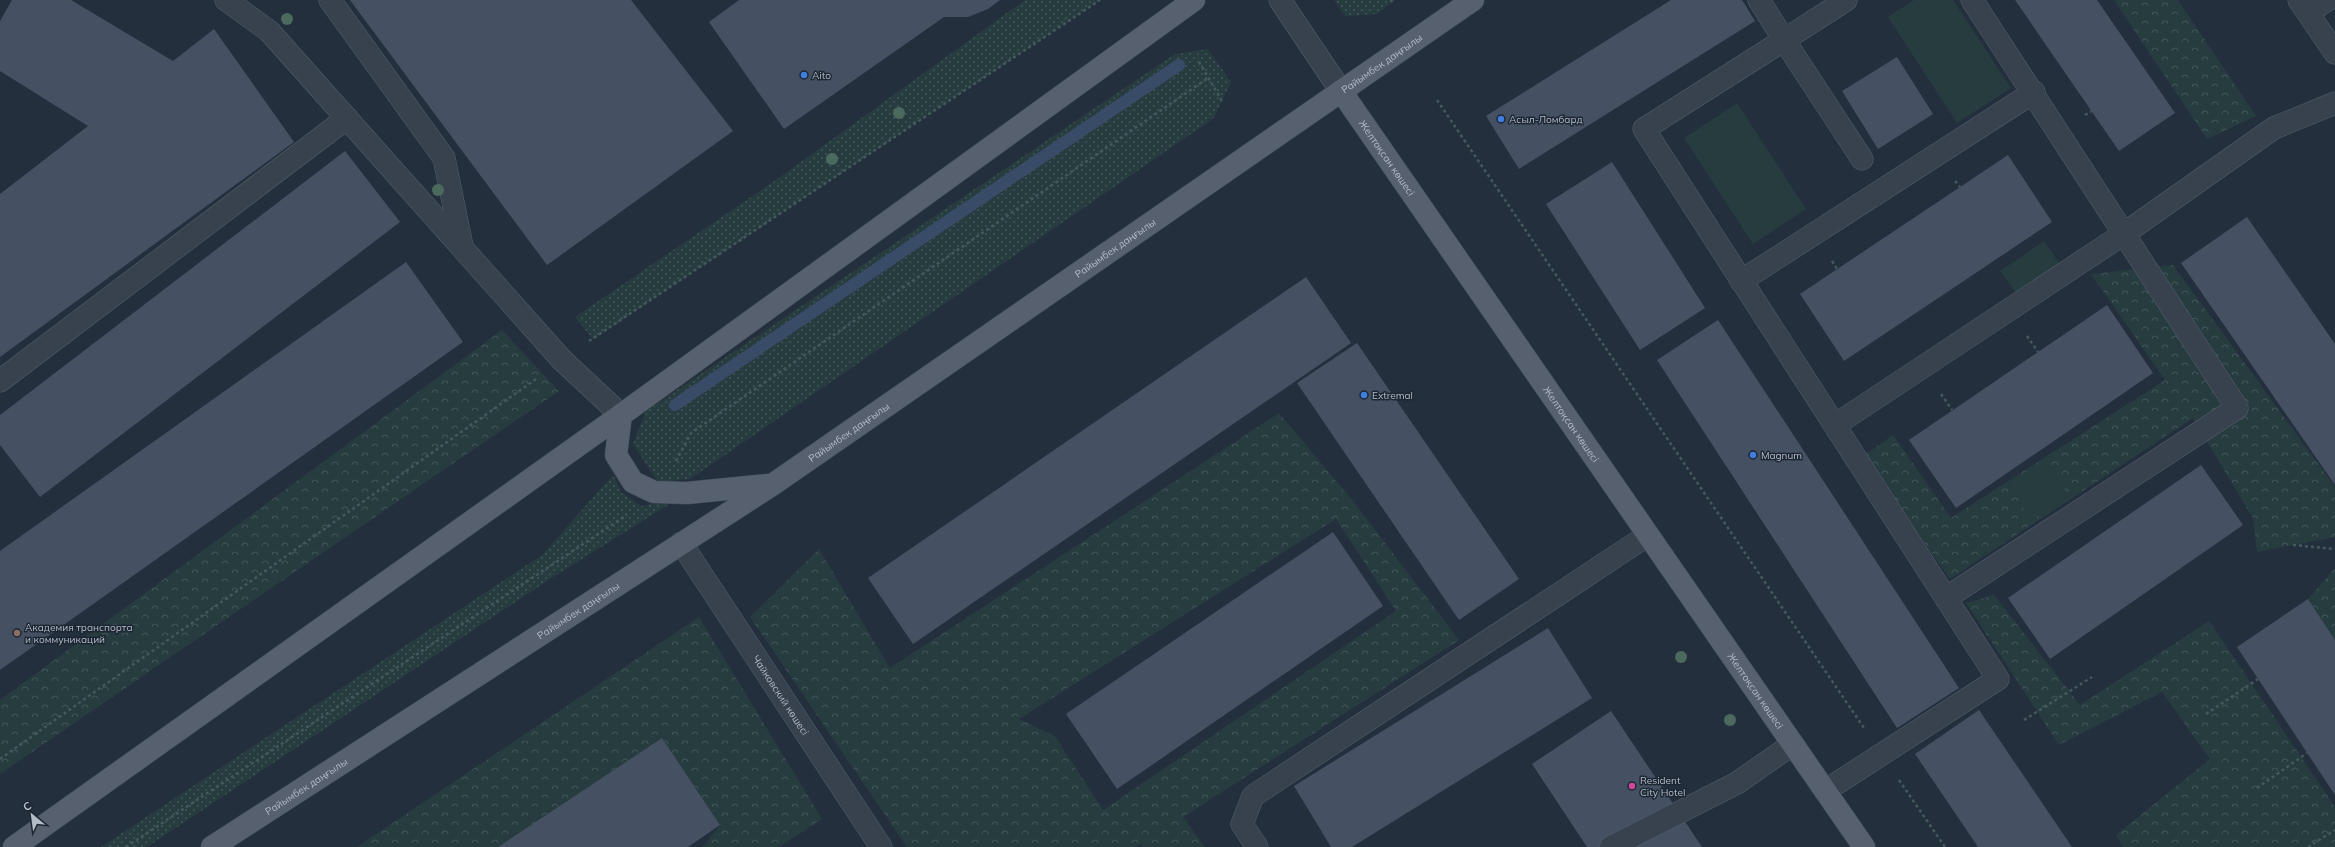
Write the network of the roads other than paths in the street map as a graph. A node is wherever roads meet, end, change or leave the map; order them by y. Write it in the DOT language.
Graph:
graph roads {
  1 [pos="226,0"];
  2 [pos="330,0"];
  3 [pos="1194,0"];
  4 [pos="1280,0"];
  5 [pos="1473,0"];
  6 [pos="1759,0"];
  7 [pos="1846,0"];
  8 [pos="1972,0"];
  9 [pos="2327,0"];
  10 [pos="2303,6"];
  11 [pos="1784,40"];
  12 [pos="2335,53"];
  13 [pos="1341,91"];
  14 [pos="2034,92"];
  15 [pos="2335,104"];
  16 [pos="347,118"];
  17 [pos="1862,159"];
  18 [pos="2125,233"];
  19 [pos="462,248"];
  20 [pos="1742,281"];
  21 [pos="0,381"];
  22 [pos="621,414"];
  23 [pos="1835,425"];
  24 [pos="772,485"];
  25 [pos="1648,535"];
  26 [pos="681,543"];
  27 [pos="1946,598"];
  28 [pos="1793,744"];
  29 [pos="1824,791"];
  30 [pos="14,847"];
  31 [pos="212,847"];
  32 [pos="881,847"];
  33 [pos="1257,847"];
  34 [pos="1611,847"];
  35 [pos="1864,847"];
  1 -- 16 [label="street"];
  2 -- 19 [label="street"];
  3 -- 22 [label="main road"];
  4 -- 13 [label="street, Желтоқсан көшесі"];
  5 -- 13 [label="main road, Райымбек даңғылы"];
  6 -- 11 [label="street"];
  7 -- 11 [label="street"];
  8 -- 14 [label="street"];
  9 -- 10 [label="street"];
  10 -- 12 [label="street"];
  11 -- 17 [label="street"];
  11 -- 20 [label="street"];
  13 -- 24 [label="main road, Райымбек даңғылы"];
  13 -- 25 [label="main road, Желтоқсан көшесі"];
  14 -- 18 [label="street"];
  14 -- 20 [label="street"];
  15 -- 18 [label="street"];
  16 -- 19 [label="street"];
  16 -- 21 [label="street"];
  18 -- 23 [label="street"];
  18 -- 27 [label="street"];
  19 -- 22 [label="street"];
  20 -- 23 [label="street"];
  22 -- 24 [label="main road"];
  22 -- 30 [label="main road"];
  23 -- 27 [label="street"];
  24 -- 26 [label="main road, Райымбек даңғылы"];
  25 -- 28 [label="main road, Желтоқсан көшесі"];
  25 -- 33 [label="street"];
  26 -- 31 [label="main road, Райымбек даңғылы"];
  26 -- 32 [label="street, Чайковский көшесі"];
  27 -- 29 [label="street"];
  28 -- 29 [label="main road, Желтоқсан көшесі"];
  28 -- 34 [label="street"];
  29 -- 35 [label="main road, Желтоқсан көшесі"];
}
